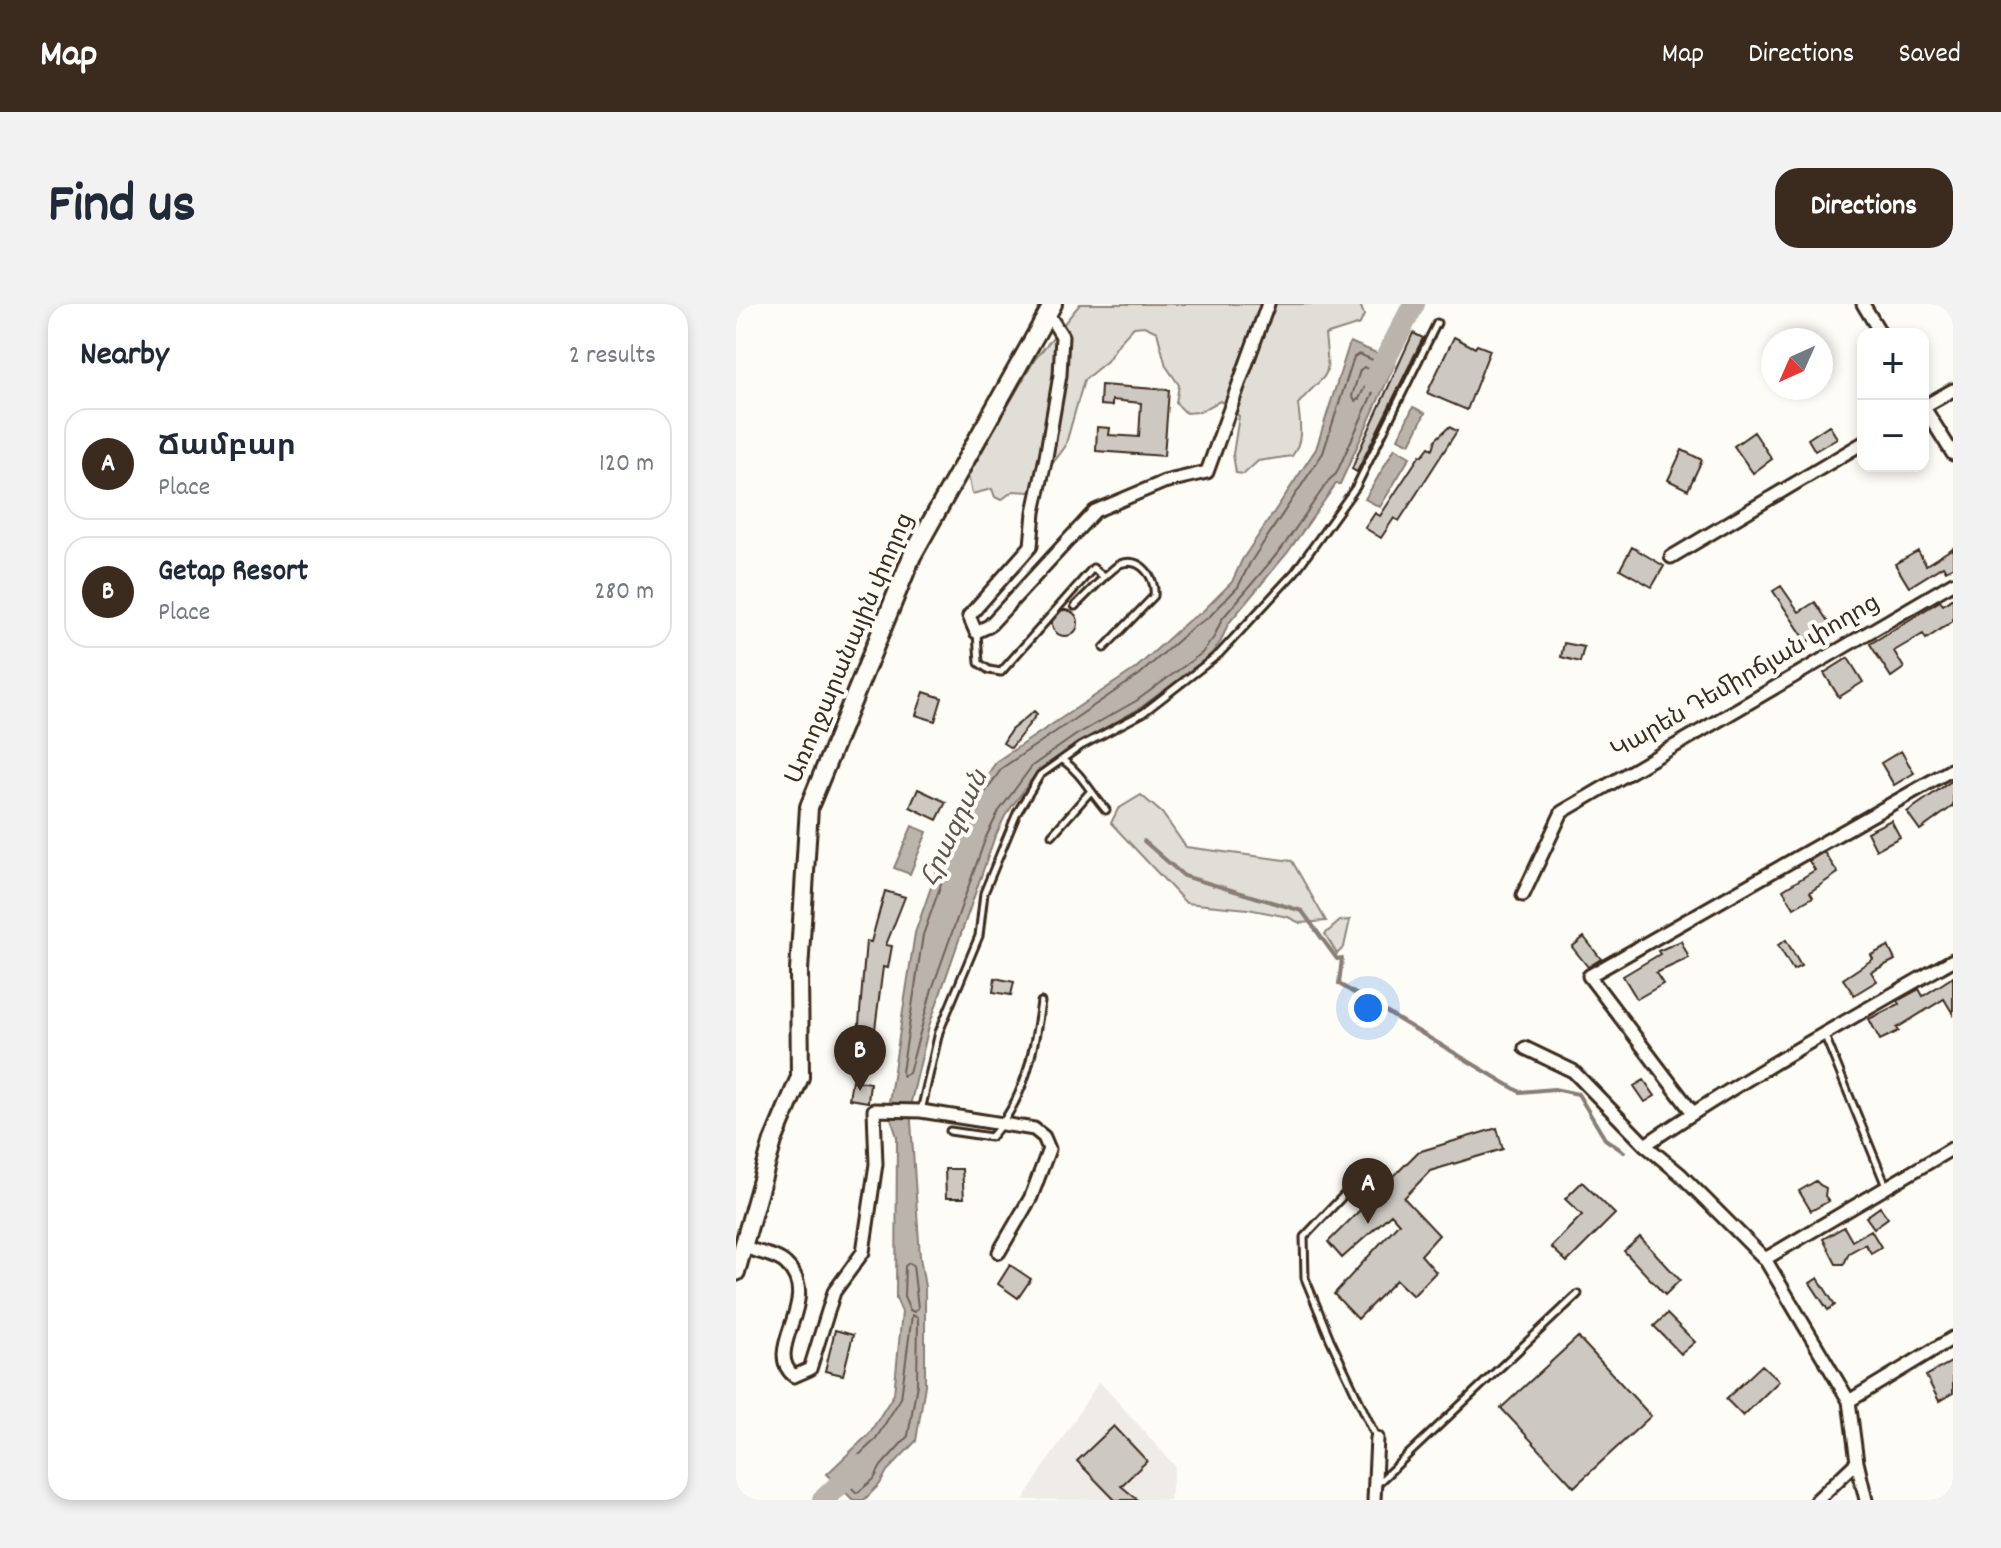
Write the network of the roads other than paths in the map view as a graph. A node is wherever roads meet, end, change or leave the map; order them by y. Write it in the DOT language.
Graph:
graph roads {
  1 [pos="1268,304"];
  2 [pos="1863,304"];
  3 [pos="1050,309"];
  4 [pos="1437,323"];
  5 [pos="1877,328"];
  6 [pos="1953,390"];
  7 [pos="1929,403"];
  8 [pos="1929,416"];
  9 [pos="1857,447"];
  10 [pos="1953,454"];
  11 [pos="1671,557"];
  12 [pos="1104,577"];
  13 [pos="1953,583"];
  14 [pos="1075,606"];
  15 [pos="976,632"];
  16 [pos="1104,648"];
  17 [pos="1062,760"];
  18 [pos="1953,769"];
  19 [pos="1090,792"];
  20 [pos="1106,810"];
  21 [pos="1052,835"];
  22 [pos="1523,895"];
  23 [pos="1953,960"];
  24 [pos="1041,1002"];
  25 [pos="1824,1034"];
  26 [pos="1525,1048"];
  27 [pos="916,1110"];
  28 [pos="1693,1113"];
  29 [pos="1002,1125"];
  30 [pos="950,1131"];
  31 [pos="1645,1145"];
  32 [pos="1953,1148"];
  33 [pos="1363,1175"];
  34 [pos="1886,1187"];
  35 [pos="744,1247"];
  36 [pos="999,1252"];
  37 [pos="1765,1259"];
  38 [pos="736,1272"];
  39 [pos="1578,1294"];
  40 [pos="1953,1338"];
  41 [pos="1849,1401"];
  42 [pos="1377,1438"];
  43 [pos="1857,1462"];
  44 [pos="1376,1485"];
  45 [pos="1374,1500"];
  46 [pos="1817,1500"];
  47 [pos="1866,1500"];
  1 -- 15 [label="street"];
  2 -- 5 [label="street"];
  3 -- 15 [label="street"];
  3 -- 35 [label="main road, Առողջարանային փողոց"];
  4 -- 17 [label="lane"];
  6 -- 7 [label="street"];
  8 -- 10 [label="street"];
  9 -- 11 [label="street"];
  12 -- 14 [label="lane"];
  12 -- 15 [label="lane"];
  12 -- 16 [label="lane"];
  13 -- 22 [label="street, Կարեն Դեմիրճյան փողոց"];
  17 -- 19 [label="lane"];
  17 -- 27 [label="lane"];
  18 -- 28 [label="street"];
  19 -- 20 [label="lane"];
  19 -- 21 [label="lane"];
  23 -- 25 [label="street"];
  24 -- 29 [label="lane"];
  25 -- 28 [label="street"];
  25 -- 34 [label="lane"];
  26 -- 31 [label="street"];
  27 -- 29 [label="street"];
  27 -- 35 [label="street"];
  28 -- 31 [label="street"];
  29 -- 30 [label="lane"];
  29 -- 36 [label="street"];
  31 -- 37 [label="street"];
  32 -- 34 [label="street"];
  33 -- 42 [label="lane"];
  34 -- 37 [label="street"];
  35 -- 38 [label="main road, Առողջարանային փողոց"];
  37 -- 41 [label="street"];
  39 -- 44 [label="lane"];
  40 -- 41 [label="street"];
  41 -- 43 [label="street"];
  42 -- 44 [label="street"];
  43 -- 46 [label="street"];
  43 -- 47 [label="street"];
  44 -- 45 [label="street"];
}
